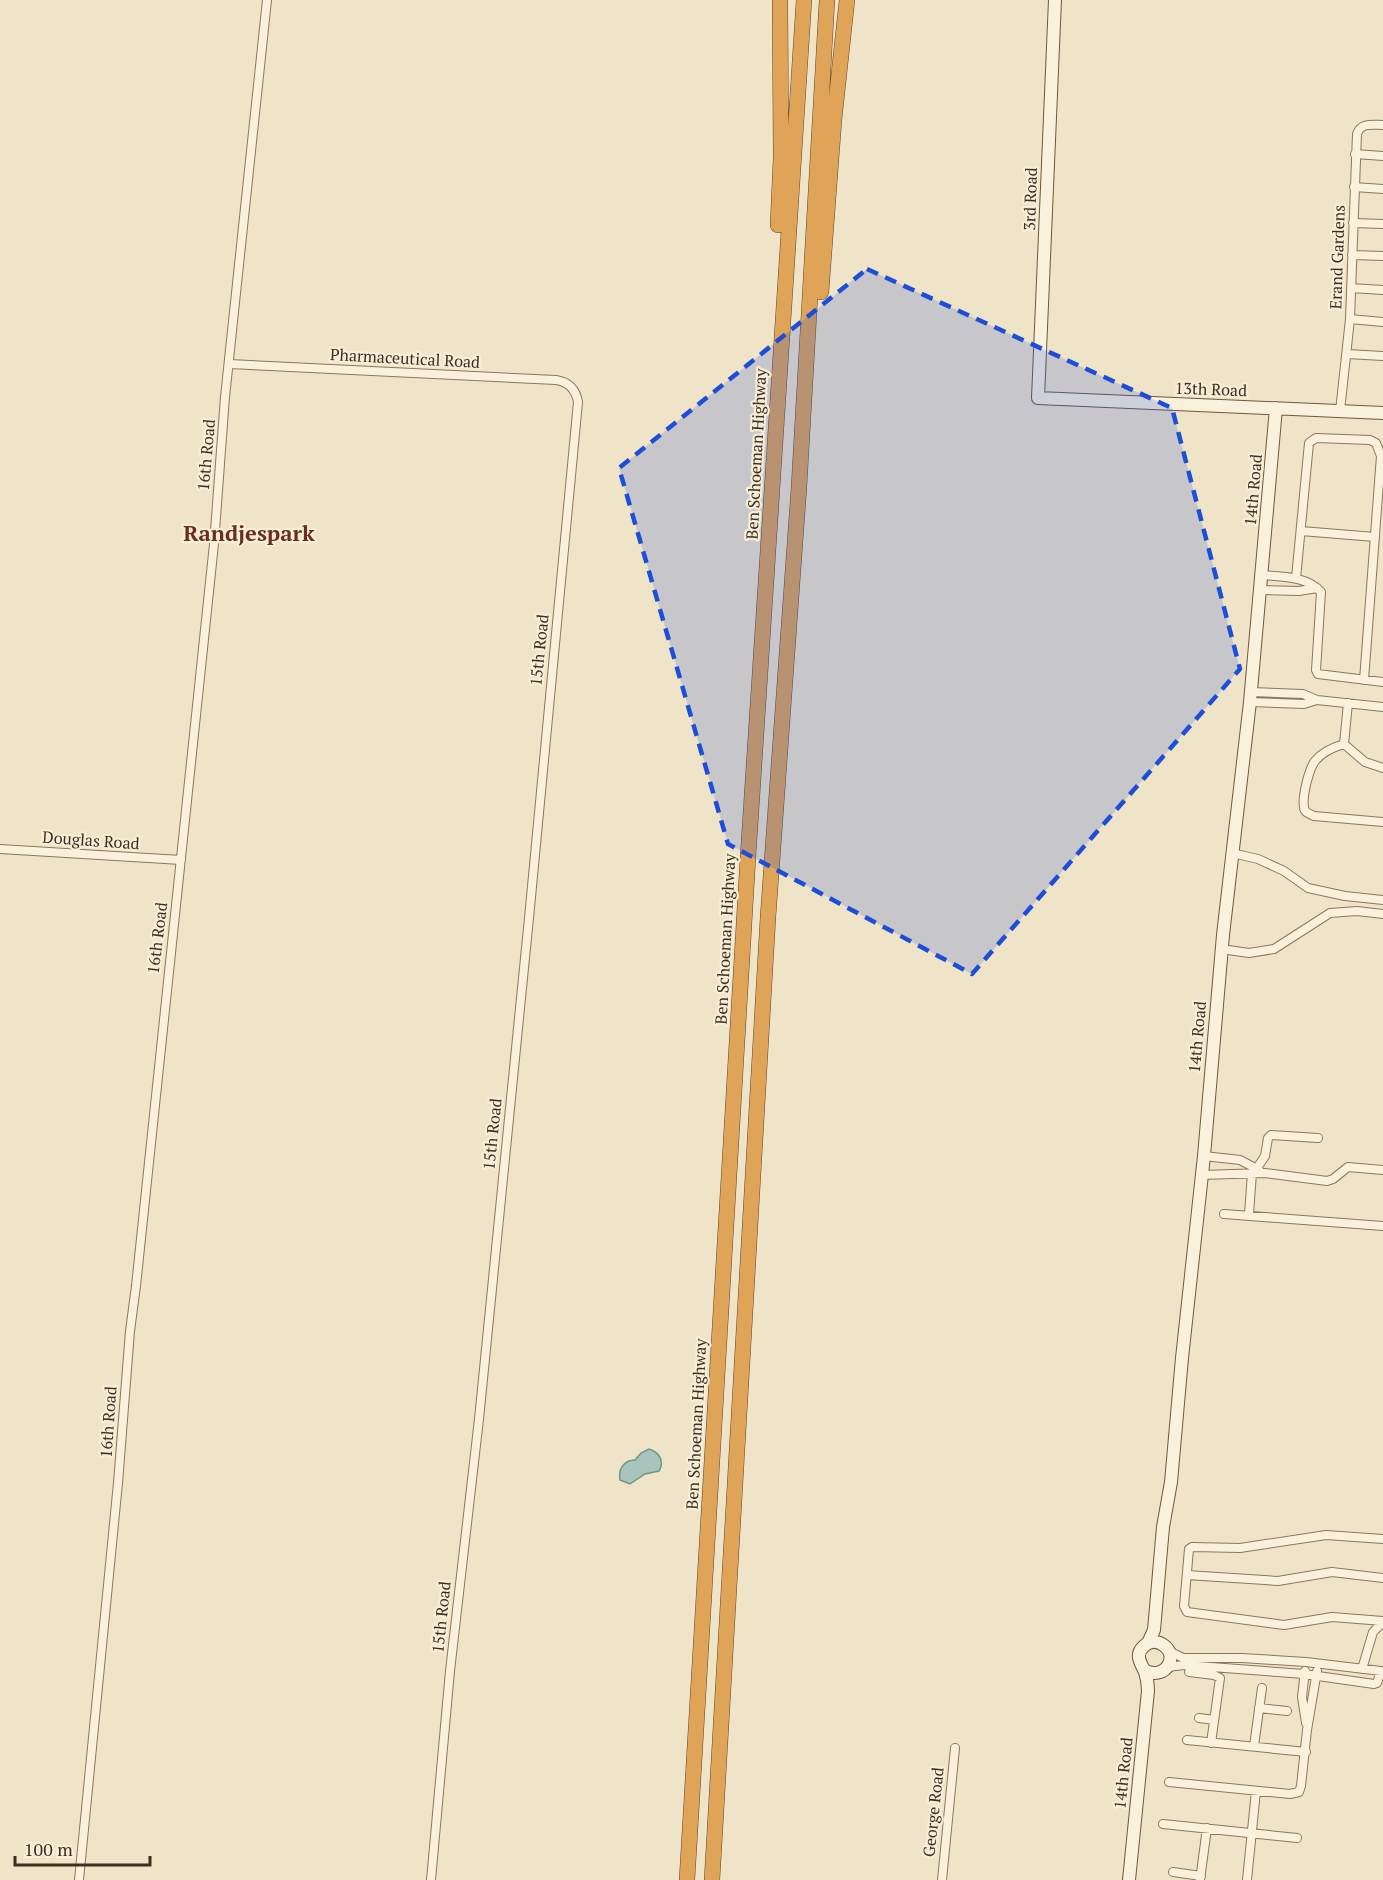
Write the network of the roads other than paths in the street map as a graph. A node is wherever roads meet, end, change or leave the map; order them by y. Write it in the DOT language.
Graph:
graph roads {
  1 [pos="267,0"];
  2 [pos="780,0"];
  3 [pos="804,0"];
  4 [pos="827,0"];
  5 [pos="847,0"];
  6 [pos="1055,0"];
  7 [pos="1383,125"];
  8 [pos="1355,154"];
  9 [pos="1383,156"];
  10 [pos="1354,187"];
  11 [pos="1383,189"];
  12 [pos="1353,223"];
  13 [pos="1383,224"];
  14 [pos="1352,255"];
  15 [pos="1383,256"];
  16 [pos="1351,288"];
  17 [pos="1383,290"];
  18 [pos="1350,319"];
  19 [pos="1383,322"];
  20 [pos="1347,354"];
  21 [pos="1383,356"];
  22 [pos="779,363"];
  23 [pos="229,364"];
  24 [pos="575,391"];
  25 [pos="1038,398"];
  26 [pos="1276,408"];
  27 [pos="1340,411"];
  28 [pos="1383,413"];
  29 [pos="799,487"];
  30 [pos="1301,531"];
  31 [pos="1375,537"];
  32 [pos="1262,575"];
  33 [pos="1296,578"];
  34 [pos="1317,588"];
  35 [pos="1260,590"];
  36 [pos="1364,680"];
  37 [pos="1383,682"];
  38 [pos="1251,697"];
  39 [pos="1348,703"];
  40 [pos="1383,707"];
  41 [pos="1344,744"];
  42 [pos="1383,768"];
  43 [pos="1383,822"];
  44 [pos="0,849"];
  45 [pos="1232,853"];
  46 [pos="181,860"];
  47 [pos="1383,900"];
  48 [pos="1383,914"];
  49 [pos="1221,949"];
  50 [pos="1318,1138"];
  51 [pos="1204,1156"];
  52 [pos="1383,1170"];
  53 [pos="1258,1172"];
  54 [pos="1201,1175"];
  55 [pos="1224,1214"];
  56 [pos="1249,1214"];
  57 [pos="1383,1226"];
  58 [pos="1169,1502"];
  59 [pos="1383,1539"];
  60 [pos="1187,1575"];
  61 [pos="1383,1578"];
  62 [pos="1383,1616"];
  63 [pos="1383,1622"];
  64 [pos="1148,1643"];
  65 [pos="1166,1648"];
  66 [pos="1242,1658"];
  67 [pos="1306,1662"];
  68 [pos="1318,1664"];
  69 [pos="1382,1667"];
  70 [pos="1362,1669"];
  71 [pos="1144,1670"];
  72 [pos="1164,1670"];
  73 [pos="1189,1672"];
  74 [pos="1240,1674"];
  75 [pos="1304,1674"];
  76 [pos="1317,1676"];
  77 [pos="1262,1688"];
  78 [pos="1258,1708"];
  79 [pos="1287,1711"];
  80 [pos="1199,1718"];
  81 [pos="1214,1720"];
  82 [pos="1307,1730"];
  83 [pos="1187,1740"];
  84 [pos="1211,1743"];
  85 [pos="1254,1746"];
  86 [pos="955,1748"];
  87 [pos="1306,1752"];
  88 [pos="1169,1782"];
  89 [pos="1256,1791"];
  90 [pos="1163,1824"];
  91 [pos="1207,1828"];
  92 [pos="1252,1832"];
  93 [pos="1297,1838"];
  94 [pos="1173,1872"];
  95 [pos="1201,1878"];
  96 [pos="79,1880"];
  97 [pos="431,1880"];
  98 [pos="687,1880"];
  99 [pos="712,1880"];
  100 [pos="942,1880"];
  101 [pos="1129,1880"];
  102 [pos="1134,1880"];
  103 [pos="1247,1880"];
  104 [pos="1252,1880"];
  1 -- 23 [label="street, 16th Road"];
  2 -- 22 [label="highway"];
  3 -- 22 [label="highway, Ben Schoeman Highway"];
  4 -- 29 [label="highway"];
  5 -- 29 [label="highway"];
  6 -- 25 [label="street, 3rd Road"];
  7 -- 8 [label="street, Erand Gardens"];
  8 -- 9 [label="street"];
  8 -- 10 [label="street, Erand Gardens"];
  10 -- 11 [label="street"];
  10 -- 12 [label="street, Erand Gardens"];
  12 -- 13 [label="street"];
  12 -- 14 [label="street, Erand Gardens"];
  14 -- 15 [label="street"];
  14 -- 16 [label="street, Erand Gardens"];
  16 -- 17 [label="street"];
  16 -- 18 [label="street, Erand Gardens"];
  18 -- 19 [label="street"];
  18 -- 20 [label="street, Erand Gardens"];
  20 -- 21 [label="street"];
  20 -- 27 [label="street, Erand Gardens"];
  22 -- 98 [label="highway, Ben Schoeman Highway"];
  23 -- 24 [label="street, Pharmaceutical Road"];
  23 -- 46 [label="street, 16th Road"];
  24 -- 97 [label="street, 15th Road"];
  25 -- 26 [label="street, 13th Road"];
  26 -- 27 [label="street, 13th Road"];
  26 -- 32 [label="street, 14th Road"];
  27 -- 28 [label="street, 13th Road"];
  29 -- 99 [label="highway"];
  30 -- 31 [label="street"];
  30 -- 31 [label="street"];
  30 -- 33 [label="street"];
  31 -- 36 [label="street"];
  32 -- 33 [label="street"];
  32 -- 35 [label="street, 14th Road"];
  33 -- 34 [label="street"];
  34 -- 35 [label="street"];
  34 -- 36 [label="street"];
  35 -- 38 [label="street, 14th Road"];
  36 -- 37 [label="street"];
  38 -- 39 [label="street"];
  38 -- 45 [label="street, 14th Road"];
  39 -- 40 [label="street"];
  39 -- 41 [label="street"];
  41 -- 42 [label="street"];
  41 -- 43 [label="street"];
  44 -- 46 [label="street, Douglas Road"];
  45 -- 47 [label="street"];
  45 -- 49 [label="street, 14th Road"];
  46 -- 96 [label="street, 16th Road"];
  48 -- 49 [label="street"];
  49 -- 51 [label="street, 14th Road"];
  50 -- 53 [label="street"];
  51 -- 53 [label="street"];
  51 -- 54 [label="street, 14th Road"];
  52 -- 53 [label="street"];
  53 -- 54 [label="street"];
  53 -- 56 [label="street"];
  54 -- 58 [label="street, 14th Road"];
  55 -- 56 [label="street"];
  56 -- 57 [label="street"];
  58 -- 64 [label="street, 14th Road"];
  58 -- 65 [label="street, 14th Road"];
  59 -- 60 [label="street"];
  60 -- 61 [label="street"];
  60 -- 63 [label="street"];
  62 -- 63 [label="street"];
  63 -- 70 [label="street"];
  64 -- 65 [label="street"];
  64 -- 71 [label="street"];
  65 -- 66 [label="street"];
  65 -- 72 [label="street"];
  66 -- 67 [label="street"];
  66 -- 74 [label="street"];
  67 -- 68 [label="street"];
  67 -- 75 [label="street"];
  68 -- 70 [label="street"];
  68 -- 76 [label="street"];
  69 -- 70 [label="street"];
  69 -- 76 [label="street"];
  71 -- 72 [label="street"];
  71 -- 101 [label="street, 14th Road"];
  72 -- 74 [label="street"];
  72 -- 102 [label="street, 14th Road"];
  73 -- 81 [label="street"];
  74 -- 75 [label="street"];
  75 -- 76 [label="street"];
  75 -- 82 [label="street"];
  76 -- 82 [label="street"];
  77 -- 78 [label="street"];
  78 -- 79 [label="street"];
  78 -- 85 [label="street"];
  80 -- 81 [label="street"];
  81 -- 84 [label="street"];
  82 -- 87 [label="street"];
  83 -- 84 [label="street"];
  84 -- 85 [label="street"];
  85 -- 87 [label="street"];
  86 -- 100 [label="street, George Road"];
  87 -- 89 [label="street"];
  88 -- 89 [label="street"];
  89 -- 92 [label="street"];
  90 -- 91 [label="street"];
  91 -- 92 [label="street"];
  91 -- 95 [label="street"];
  92 -- 93 [label="street"];
  92 -- 103 [label="street"];
  94 -- 95 [label="street"];
  103 -- 104 [label="street"];
}
